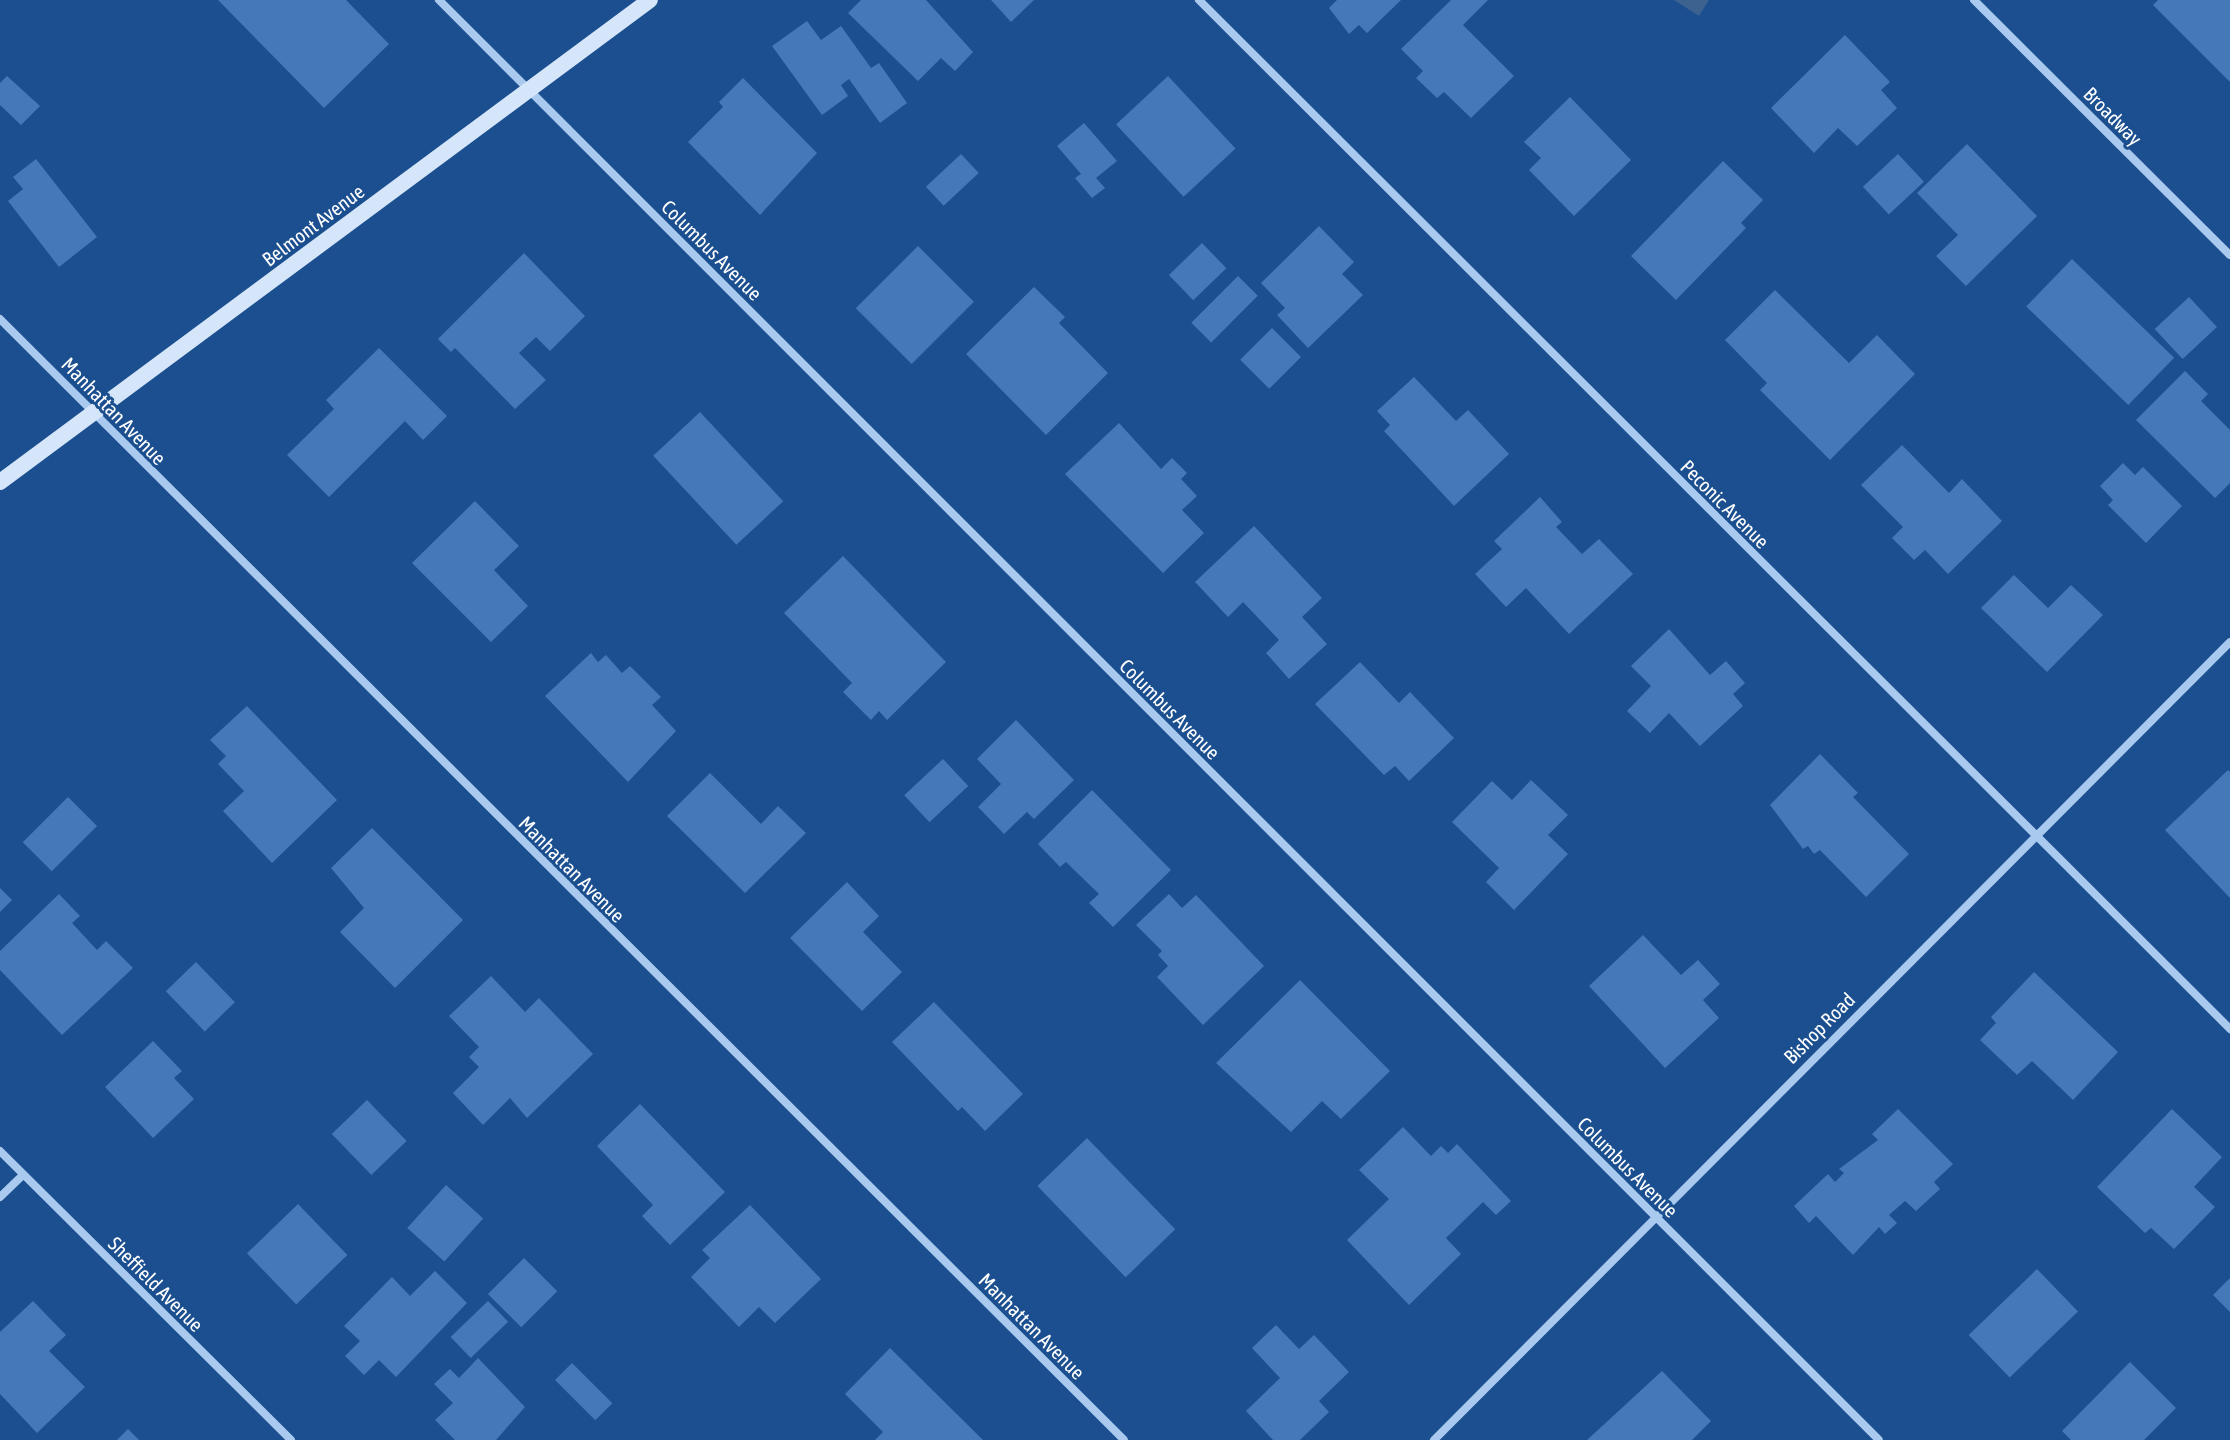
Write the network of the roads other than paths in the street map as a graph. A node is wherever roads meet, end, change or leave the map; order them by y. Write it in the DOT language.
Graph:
graph roads {
  1 [pos="439,0"];
  2 [pos="650,0"];
  3 [pos="1199,0"];
  4 [pos="1974,0"];
  5 [pos="528,90"];
  6 [pos="2230,255"];
  7 [pos="0,319"];
  8 [pos="93,413"];
  9 [pos="0,482"];
  10 [pos="2230,642"];
  11 [pos="2034,837"];
  12 [pos="2230,1029"];
  13 [pos="0,1151"];
  14 [pos="23,1175"];
  15 [pos="0,1197"];
  16 [pos="1654,1216"];
  17 [pos="291,1440"];
  18 [pos="1124,1440"];
  19 [pos="1434,1440"];
  20 [pos="1879,1440"];
  1 -- 5 [label="street, Columbus Avenue"];
  2 -- 5 [label="main road, Belmont Avenue"];
  3 -- 11 [label="street, Peconic Avenue"];
  4 -- 6 [label="street, Broadway"];
  5 -- 8 [label="main road, Belmont Avenue"];
  5 -- 16 [label="street, Columbus Avenue"];
  7 -- 8 [label="street, Manhattan Avenue"];
  8 -- 9 [label="main road, Belmont Avenue"];
  8 -- 18 [label="street, Manhattan Avenue"];
  10 -- 11 [label="street, Bishop Road"];
  11 -- 12 [label="street, Peconic Avenue"];
  11 -- 16 [label="street, Bishop Road"];
  13 -- 14 [label="street, Sheffield Avenue"];
  14 -- 15 [label="street"];
  14 -- 17 [label="street, Sheffield Avenue"];
  16 -- 19 [label="street, Bishop Road"];
  16 -- 20 [label="street, Columbus Avenue"];
}
